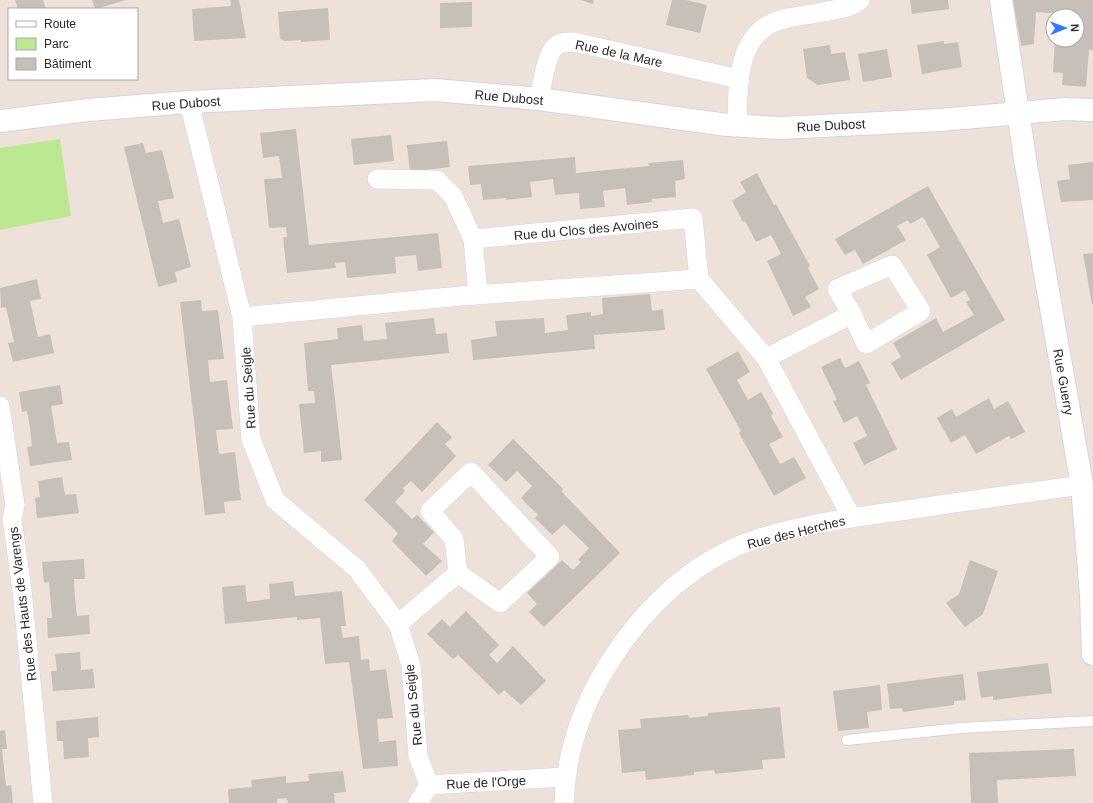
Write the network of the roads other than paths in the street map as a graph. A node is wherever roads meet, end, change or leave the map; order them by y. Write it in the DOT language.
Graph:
graph roads {
  1 [pos="860,0"];
  2 [pos="1001,0"];
  3 [pos="739,79"];
  4 [pos="539,99"];
  5 [pos="189,102"];
  6 [pos="1093,110"];
  7 [pos="1017,112"];
  8 [pos="0,120"];
  9 [pos="736,126"];
  10 [pos="377,179"];
  11 [pos="473,239"];
  12 [pos="700,278"];
  13 [pos="478,294"];
  14 [pos="852,314"];
  15 [pos="242,317"];
  16 [pos="766,358"];
  17 [pos="0,406"];
  18 [pos="1082,485"];
  19 [pos="852,518"];
  20 [pos="458,573"];
  21 [pos="1092,595"];
  22 [pos="398,624"];
  23 [pos="1093,654"];
  24 [pos="1093,721"];
  25 [pos="847,740"];
  26 [pos="565,778"];
  27 [pos="429,785"];
  28 [pos="43,803"];
  29 [pos="418,803"];
  30 [pos="564,803"];
  1 -- 3 [label="street"];
  2 -- 7 [label="main road, Rue Guerry"];
  3 -- 4 [label="street, Rue de la Mare"];
  3 -- 9 [label="street"];
  4 -- 5 [label="main road, Rue Dubost"];
  4 -- 9 [label="main road, Rue Dubost"];
  5 -- 8 [label="main road, Rue Dubost"];
  5 -- 15 [label="street, Rue du Seigle"];
  6 -- 7 [label="main road, Rue Dubost"];
  7 -- 9 [label="main road, Rue Dubost"];
  7 -- 18 [label="main road, Rue Guerry"];
  10 -- 11 [label="street"];
  11 -- 12 [label="street, Rue du Clos des Avoines"];
  11 -- 13 [label="street"];
  12 -- 13 [label="street"];
  12 -- 16 [label="street"];
  13 -- 15 [label="street"];
  14 -- 14 [label="street"];
  14 -- 16 [label="street"];
  15 -- 22 [label="street, Rue du Seigle"];
  16 -- 19 [label="street"];
  17 -- 28 [label="street, Rue des Hauts de Varengs"];
  18 -- 19 [label="street, Rue des Herches"];
  18 -- 21 [label="main road, Rue Guerry"];
  19 -- 26 [label="street, Rue des Herches"];
  20 -- 20 [label="street"];
  20 -- 22 [label="street"];
  21 -- 23 [label="main road, Rue Guerry"];
  22 -- 27 [label="street, Rue du Seigle"];
  24 -- 25 [label="lane"];
  26 -- 27 [label="street, Rue de l'Orge"];
  26 -- 30 [label="street, Rue des Herches"];
  27 -- 29 [label="street, Rue de l'Orge"];
}
